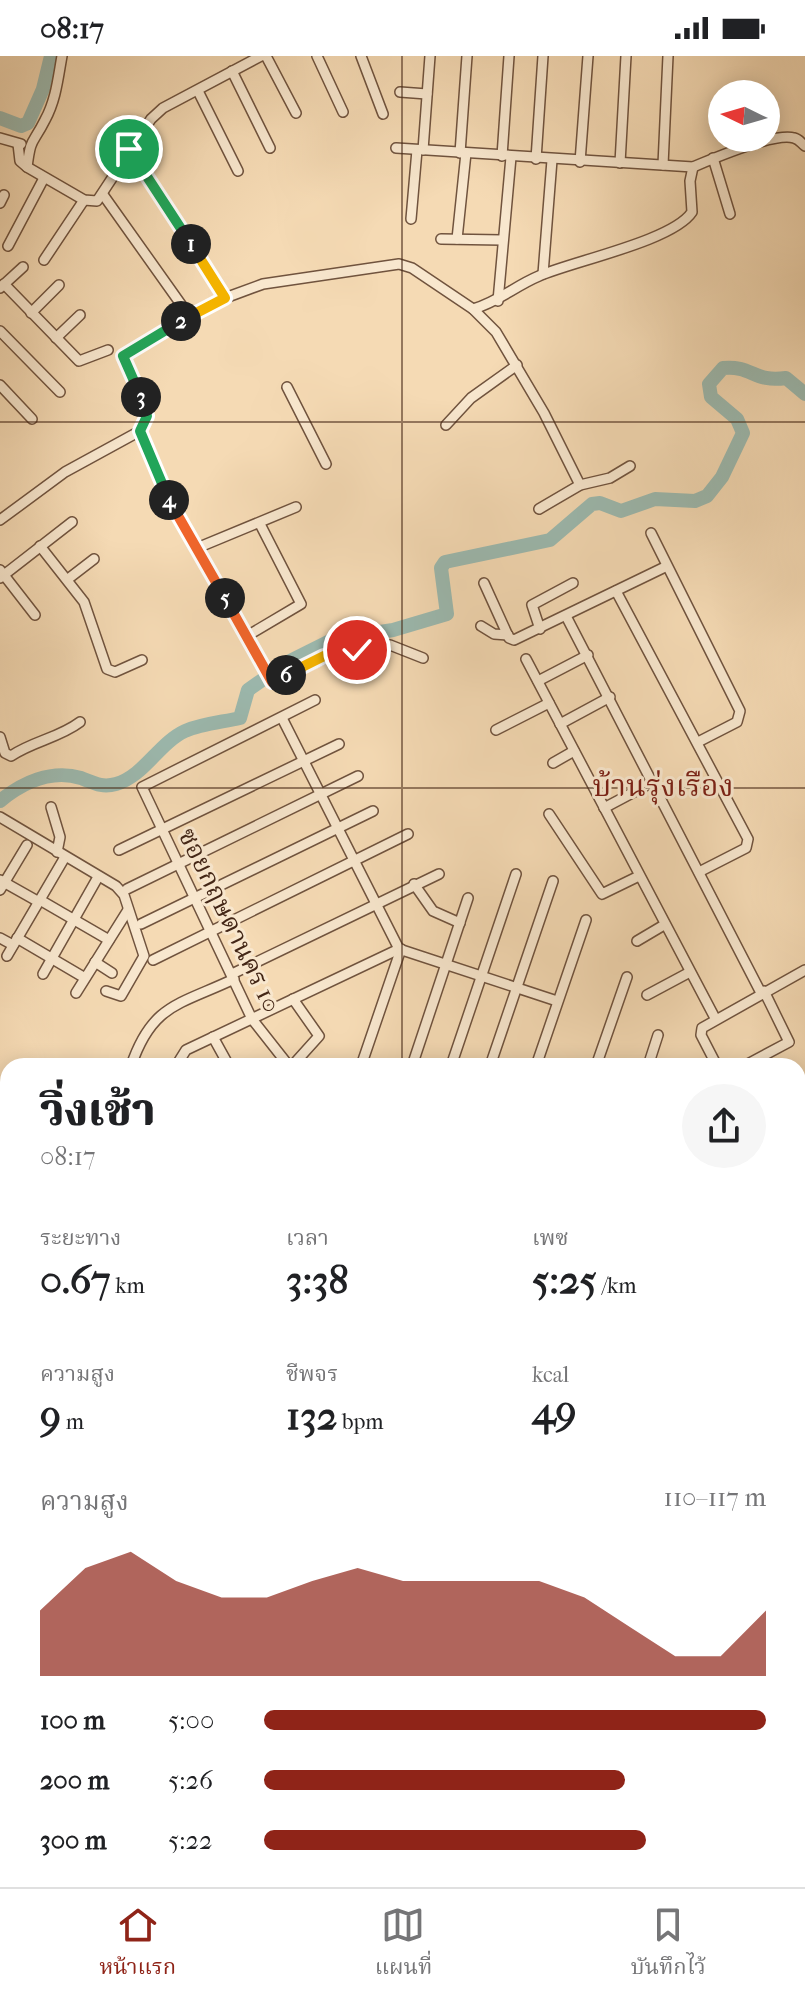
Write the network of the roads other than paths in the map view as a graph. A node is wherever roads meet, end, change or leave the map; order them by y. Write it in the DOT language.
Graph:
graph roads {
  1 [pos="61,56"];
  2 [pos="264,56"];
  3 [pos="317,56"];
  4 [pos="361,56"];
  5 [pos="430,56"];
  6 [pos="467,56"];
  7 [pos="509,56"];
  8 [pos="543,56"];
  9 [pos="588,56"];
  10 [pos="626,56"];
  11 [pos="668,56"];
  12 [pos="232,71"];
  13 [pos="198,91"];
  14 [pos="400,92"];
  15 [pos="427,94"];
  16 [pos="343,112"];
  17 [pos="296,113"];
  18 [pos="383,114"];
  19 [pos="0,138"];
  20 [pos="24,143"];
  21 [pos="805,146"];
  22 [pos="270,148"];
  23 [pos="396,148"];
  24 [pos="129,149"];
  25 [pos="420,150"];
  26 [pos="463,153"];
  27 [pos="506,156"];
  28 [pos="713,158"];
  29 [pos="536,159"];
  30 [pos="552,160"];
  31 [pos="580,162"];
  32 [pos="620,163"];
  33 [pos="663,165"];
  34 [pos="693,167"];
  35 [pos="238,171"];
  36 [pos="44,178"];
  37 [pos="104,196"];
  38 [pos="84,200"];
  39 [pos="730,214"];
  40 [pos="411,219"];
  41 [pos="441,239"];
  42 [pos="457,239"];
  43 [pos="502,240"];
  44 [pos="8,246"];
  45 [pos="44,260"];
  46 [pos="23,267"];
  47 [pos="543,274"];
  48 [pos="59,285"];
  49 [pos="2,286"];
  50 [pos="225,298"];
  51 [pos="498,301"];
  52 [pos="473,309"];
  53 [pos="185,310"];
  54 [pos="31,313"];
  55 [pos="80,315"];
  56 [pos="0,331"];
  57 [pos="56,338"];
  58 [pos="108,350"];
  59 [pos="517,365"];
  60 [pos="0,385"];
  61 [pos="287,387"];
  62 [pos="60,392"];
  63 [pos="32,419"];
  64 [pos="446,425"];
  65 [pos="140,431"];
  66 [pos="326,464"];
  67 [pos="630,466"];
  68 [pos="580,485"];
  69 [pos="296,507"];
  70 [pos="539,509"];
  71 [pos="0,520"];
  72 [pos="72,522"];
  73 [pos="260,524"];
  74 [pos="651,533"];
  75 [pos="40,546"];
  76 [pos="197,548"];
  77 [pos="94,559"];
  78 [pos="665,567"];
  79 [pos="1,574"];
  80 [pos="68,579"];
  81 [pos="484,583"];
  82 [pos="573,583"];
  83 [pos="616,591"];
  84 [pos="35,615"];
  85 [pos="566,616"];
  86 [pos="481,626"];
  87 [pos="540,629"];
  88 [pos="508,635"];
  89 [pos="247,636"];
  90 [pos="588,655"];
  91 [pos="423,658"];
  92 [pos="526,659"];
  93 [pos="142,660"];
  94 [pos="538,681"];
  95 [pos="610,697"];
  96 [pos="315,700"];
  97 [pos="549,703"];
  98 [pos="282,718"];
  99 [pos="80,722"];
  100 [pos="560,724"];
  101 [pos="496,730"];
  102 [pos="0,737"];
  103 [pos="698,742"];
  104 [pos="339,744"];
  105 [pos="574,751"];
  106 [pos="305,760"];
  107 [pos="553,763"];
  108 [pos="358,776"];
  109 [pos="653,782"];
  110 [pos="321,795"];
  111 [pos="51,807"];
  112 [pos="604,808"];
  113 [pos="373,811"];
  114 [pos="549,814"];
  115 [pos="0,817"];
  116 [pos="337,828"];
  117 [pos="162,830"];
  118 [pos="408,834"];
  119 [pos="27,845"];
  120 [pos="119,850"];
  121 [pos="61,855"];
  122 [pos="353,861"];
  123 [pos="179,864"];
  124 [pos="699,872"];
  125 [pos="439,874"];
  126 [pos="516,874"];
  127 [pos="639,876"];
  128 [pos="98,877"];
  129 [pos="553,881"];
  130 [pos="2,884"];
  131 [pos="414,884"];
  132 [pos="127,889"];
  133 [pos="195,897"];
  134 [pos="468,898"];
  135 [pos="39,901"];
  136 [pos="375,905"];
  137 [pos="128,910"];
  138 [pos="74,920"];
  139 [pos="586,920"];
  140 [pos="460,923"];
  141 [pos="141,924"];
  142 [pos="664,925"];
  143 [pos="211,930"];
  144 [pos="0,938"];
  145 [pos="109,940"];
  146 [pos="637,941"];
  147 [pos="15,942"];
  148 [pos="400,949"];
  149 [pos="7,956"];
  150 [pos="52,958"];
  151 [pos="153,960"];
  152 [pos="95,962"];
  153 [pos="446,967"];
  154 [pos="805,970"];
  155 [pos="690,972"];
  156 [pos="112,973"];
  157 [pos="43,974"];
  158 [pos="233,976"];
  159 [pos="627,977"];
  160 [pos="85,978"];
  161 [pos="481,979"];
  162 [pos="516,989"];
  163 [pos="106,991"];
  164 [pos="762,992"];
  165 [pos="76,993"];
  166 [pos="647,995"];
  167 [pos="293,999"];
  168 [pos="557,1001"];
  169 [pos="715,1018"];
  170 [pos="252,1019"];
  171 [pos="658,1035"];
  172 [pos="213,1037"];
  173 [pos="134,1058"];
  174 [pos="181,1058"];
  175 [pos="225,1058"];
  176 [pos="284,1058"];
  177 [pos="298,1058"];
  178 [pos="364,1058"];
  179 [pos="415,1058"];
  180 [pos="454,1058"];
  181 [pos="493,1058"];
  182 [pos="539,1058"];
  183 [pos="599,1058"];
  184 [pos="651,1058"];
  185 [pos="713,1058"];
  186 [pos="759,1058"];
  1 -- 20 [label="street"];
  2 -- 12 [label="street"];
  2 -- 17 [label="street"];
  3 -- 16 [label="street"];
  4 -- 18 [label="street"];
  5 -- 15 [label="street"];
  6 -- 26 [label="street"];
  7 -- 27 [label="street"];
  8 -- 29 [label="street"];
  9 -- 31 [label="street"];
  10 -- 32 [label="street"];
  11 -- 33 [label="street"];
  12 -- 13 [label="street"];
  12 -- 22 [label="street"];
  13 -- 24 [label="street"];
  13 -- 35 [label="street"];
  14 -- 15 [label="street"];
  15 -- 25 [label="street"];
  19 -- 20 [label="street"];
  20 -- 36 [label="street"];
  21 -- 28 [label="street"];
  23 -- 25 [label="street"];
  24 -- 37 [label="street"];
  24 -- 50 [label="street"];
  25 -- 26 [label="street"];
  25 -- 40 [label="street"];
  26 -- 27 [label="street"];
  26 -- 42 [label="street"];
  27 -- 29 [label="street"];
  27 -- 43 [label="street"];
  28 -- 34 [label="street"];
  28 -- 39 [label="street"];
  29 -- 30 [label="street"];
  30 -- 31 [label="street"];
  30 -- 47 [label="street"];
  31 -- 32 [label="street"];
  32 -- 33 [label="street"];
  33 -- 34 [label="street"];
  34 -- 47 [label="street"];
  36 -- 38 [label="street"];
  36 -- 44 [label="street"];
  37 -- 38 [label="street"];
  37 -- 53 [label="street"];
  38 -- 45 [label="street"];
  41 -- 42 [label="street"];
  42 -- 43 [label="street"];
  43 -- 51 [label="street"];
  46 -- 49 [label="street"];
  47 -- 51 [label="street"];
  48 -- 54 [label="street"];
  49 -- 54 [label="street"];
  50 -- 52 [label="street"];
  50 -- 65 [label="street"];
  51 -- 52 [label="street"];
  52 -- 59 [label="street"];
  54 -- 57 [label="street"];
  55 -- 57 [label="street"];
  56 -- 62 [label="street"];
  57 -- 58 [label="street"];
  59 -- 64 [label="street"];
  59 -- 68 [label="street"];
  60 -- 63 [label="street"];
  61 -- 66 [label="street"];
  65 -- 71 [label="street"];
  65 -- 76 [label="street"];
  67 -- 68 [label="street"];
  68 -- 70 [label="street"];
  69 -- 73 [label="street"];
  72 -- 75 [label="street"];
  73 -- 76 [label="street"];
  73 -- 89 [label="street"];
  74 -- 78 [label="street"];
  75 -- 79 [label="street"];
  75 -- 80 [label="street"];
  76 -- 89 [label="street"];
  77 -- 80 [label="street"];
  78 -- 83 [label="street"];
  78 -- 103 [label="street"];
  79 -- 84 [label="street"];
  80 -- 93 [label="street"];
  81 -- 88 [label="street"];
  82 -- 87 [label="street"];
  83 -- 85 [label="street"];
  83 -- 103 [label="street"];
  85 -- 87 [label="street"];
  85 -- 90 [label="street"];
  86 -- 88 [label="street"];
  87 -- 88 [label="street"];
  89 -- 91 [label="street"];
  90 -- 94 [label="street"];
  90 -- 95 [label="street"];
  92 -- 94 [label="street"];
  94 -- 97 [label="street"];
  95 -- 100 [label="street"];
  95 -- 109 [label="street"];
  96 -- 98 [label="street"];
  97 -- 100 [label="street"];
  97 -- 101 [label="street"];
  98 -- 106 [label="street"];
  98 -- 117 [label="street, ซอยกฤษดานคร 10"];
  99 -- 102 [label="street"];
  100 -- 105 [label="street"];
  103 -- 124 [label="street"];
  104 -- 106 [label="street"];
  105 -- 107 [label="street"];
  105 -- 112 [label="street"];
  106 -- 110 [label="street"];
  106 -- 117 [label="street"];
  108 -- 110 [label="street"];
  109 -- 112 [label="street"];
  109 -- 124 [label="street"];
  110 -- 116 [label="street"];
  110 -- 123 [label="street"];
  111 -- 121 [label="street"];
  112 -- 127 [label="street"];
  113 -- 116 [label="street"];
  114 -- 127 [label="street"];
  115 -- 121 [label="street"];
  116 -- 122 [label="street"];
  116 -- 133 [label="street"];
  117 -- 120 [label="street"];
  117 -- 123 [label="street, ซอยกฤษดานคร 10"];
  118 -- 122 [label="street"];
  119 -- 130 [label="street"];
  121 -- 128 [label="street"];
  121 -- 135 [label="street"];
  122 -- 136 [label="street"];
  122 -- 143 [label="street"];
  123 -- 132 [label="street"];
  123 -- 133 [label="street, ซอยกฤษดานคร 10"];
  124 -- 164 [label="street"];
  125 -- 131 [label="street"];
  126 -- 161 [label="street"];
  127 -- 142 [label="street"];
  128 -- 137 [label="street"];
  128 -- 138 [label="street"];
  129 -- 162 [label="street"];
  130 -- 135 [label="street"];
  131 -- 136 [label="street"];
  131 -- 140 [label="street"];
  133 -- 141 [label="street"];
  133 -- 143 [label="street, ซอยกฤษดานคร 10"];
  134 -- 140 [label="street"];
  135 -- 138 [label="street"];
  135 -- 147 [label="street"];
  136 -- 148 [label="street"];
  136 -- 158 [label="street"];
  137 -- 145 [label="street"];
  137 -- 163 [label="street"];
  138 -- 145 [label="street"];
  138 -- 150 [label="street"];
  139 -- 168 [label="street"];
  140 -- 153 [label="street"];
  142 -- 146 [label="street"];
  142 -- 155 [label="street"];
  143 -- 151 [label="street"];
  143 -- 158 [label="street, ซอยกฤษดานคร 10"];
  144 -- 147 [label="street"];
  145 -- 152 [label="street"];
  147 -- 149 [label="street"];
  147 -- 150 [label="street"];
  148 -- 153 [label="street"];
  148 -- 167 [label="street"];
  148 -- 178 [label="street"];
  150 -- 157 [label="street"];
  150 -- 160 [label="street"];
  152 -- 156 [label="street"];
  152 -- 160 [label="street"];
  153 -- 161 [label="street"];
  153 -- 179 [label="street"];
  154 -- 164 [label="street"];
  155 -- 166 [label="street"];
  155 -- 169 [label="street"];
  158 -- 170 [label="street, ซอยกฤษดานคร 10"];
  158 -- 173 [label="street"];
  159 -- 183 [label="street"];
  160 -- 165 [label="street"];
  161 -- 162 [label="street"];
  161 -- 180 [label="street"];
  162 -- 168 [label="street"];
  162 -- 181 [label="street"];
  164 -- 169 [label="street"];
  164 -- 186 [label="street"];
  167 -- 170 [label="street"];
  167 -- 177 [label="street"];
  168 -- 182 [label="street"];
  169 -- 185 [label="street"];
  170 -- 172 [label="street"];
  170 -- 176 [label="street, ซอยกฤษดานคร 10"];
  171 -- 184 [label="street"];
  172 -- 174 [label="street"];
  172 -- 175 [label="street"];
}
